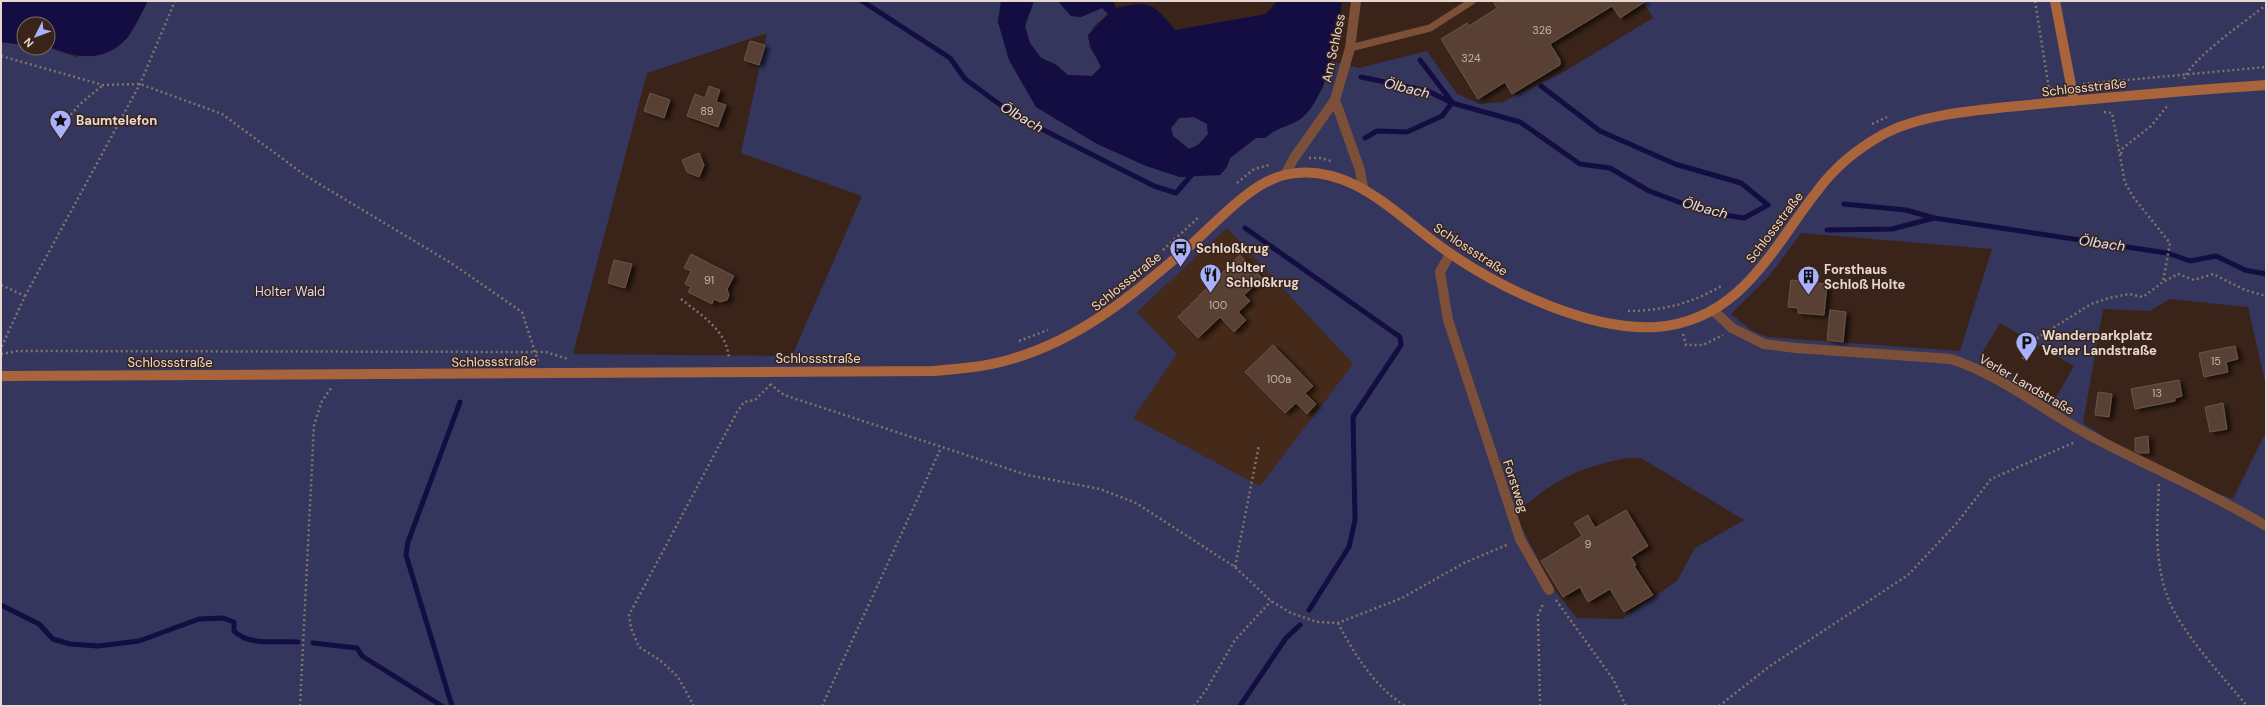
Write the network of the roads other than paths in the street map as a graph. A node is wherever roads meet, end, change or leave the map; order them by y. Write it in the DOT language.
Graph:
graph roads {
  1 [pos="1356,1"];
  2 [pos="1472,1"];
  3 [pos="2055,1"];
  4 [pos="1350,48"];
  5 [pos="2266,85"];
  6 [pos="1335,100"];
  7 [pos="2074,101"];
  8 [pos="1285,175"];
  9 [pos="1363,188"];
  10 [pos="1450,254"];
  11 [pos="1714,311"];
  12 [pos="1,376"];
  13 [pos="2266,526"];
  14 [pos="1549,590"];
  1 -- 4 [label="street, Am Schloss"];
  2 -- 4 [label="lane"];
  3 -- 7 [label="main road"];
  4 -- 6 [label="street, Am Schloss"];
  5 -- 7 [label="main road, Schlossstraße"];
  6 -- 8 [label="street, Am Schloss"];
  6 -- 9 [label="street, Am Schloss"];
  7 -- 11 [label="main road, Schlossstraße"];
  8 -- 9 [label="main road, Schlossstraße"];
  8 -- 12 [label="main road, Schlossstraße"];
  9 -- 10 [label="main road, Schlossstraße"];
  10 -- 11 [label="main road, Schlossstraße"];
  10 -- 14 [label="street, Forstweg"];
  11 -- 13 [label="street, Verler Landstraße"];
}
